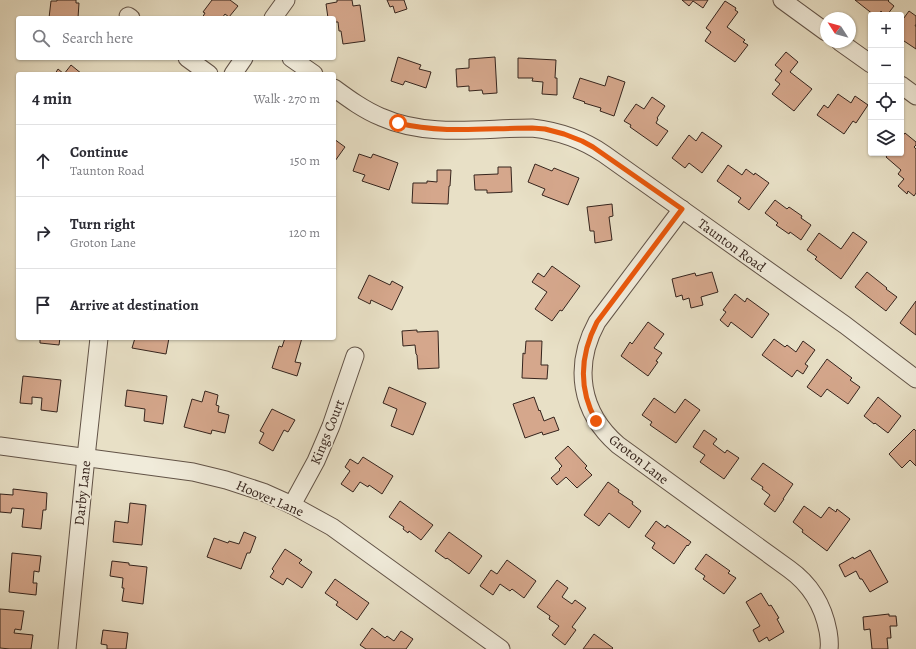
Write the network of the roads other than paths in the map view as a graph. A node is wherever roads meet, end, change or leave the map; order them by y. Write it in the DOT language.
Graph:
graph roads {
  1 [pos="286,0"];
  2 [pos="782,0"];
  3 [pos="274,16"];
  4 [pos="820,28"];
  5 [pos="848,48"];
  6 [pos="189,60"];
  7 [pos="243,60"];
  8 [pos="294,60"];
  9 [pos="868,62"];
  10 [pos="206,72"];
  11 [pos="234,72"];
  12 [pos="311,72"];
  13 [pos="904,88"];
  14 [pos="336,89"];
  15 [pos="916,96"];
  16 [pos="682,209"];
  17 [pos="99,340"];
  18 [pos="356,356"];
  19 [pos="916,379"];
  20 [pos="0,446"];
  21 [pos="86,457"];
  22 [pos="292,505"];
  23 [pos="67,649"];
  24 [pos="501,649"];
  25 [pos="829,649"];
  1 -- 3 [label="street"];
  2 -- 4 [label="street"];
  5 -- 9 [label="street"];
  6 -- 10 [label="street"];
  7 -- 11 [label="street"];
  8 -- 12 [label="street"];
  13 -- 15 [label="street"];
  14 -- 16 [label="street, Taunton Road"];
  16 -- 19 [label="street, Taunton Road"];
  16 -- 25 [label="street, Groton Lane"];
  17 -- 21 [label="street, Darby Lane"];
  18 -- 22 [label="street, Kings Court"];
  20 -- 21 [label="street, Hoover Lane"];
  21 -- 22 [label="street, Hoover Lane"];
  21 -- 23 [label="street, Darby Lane"];
  22 -- 24 [label="street, Hoover Lane"];
}
